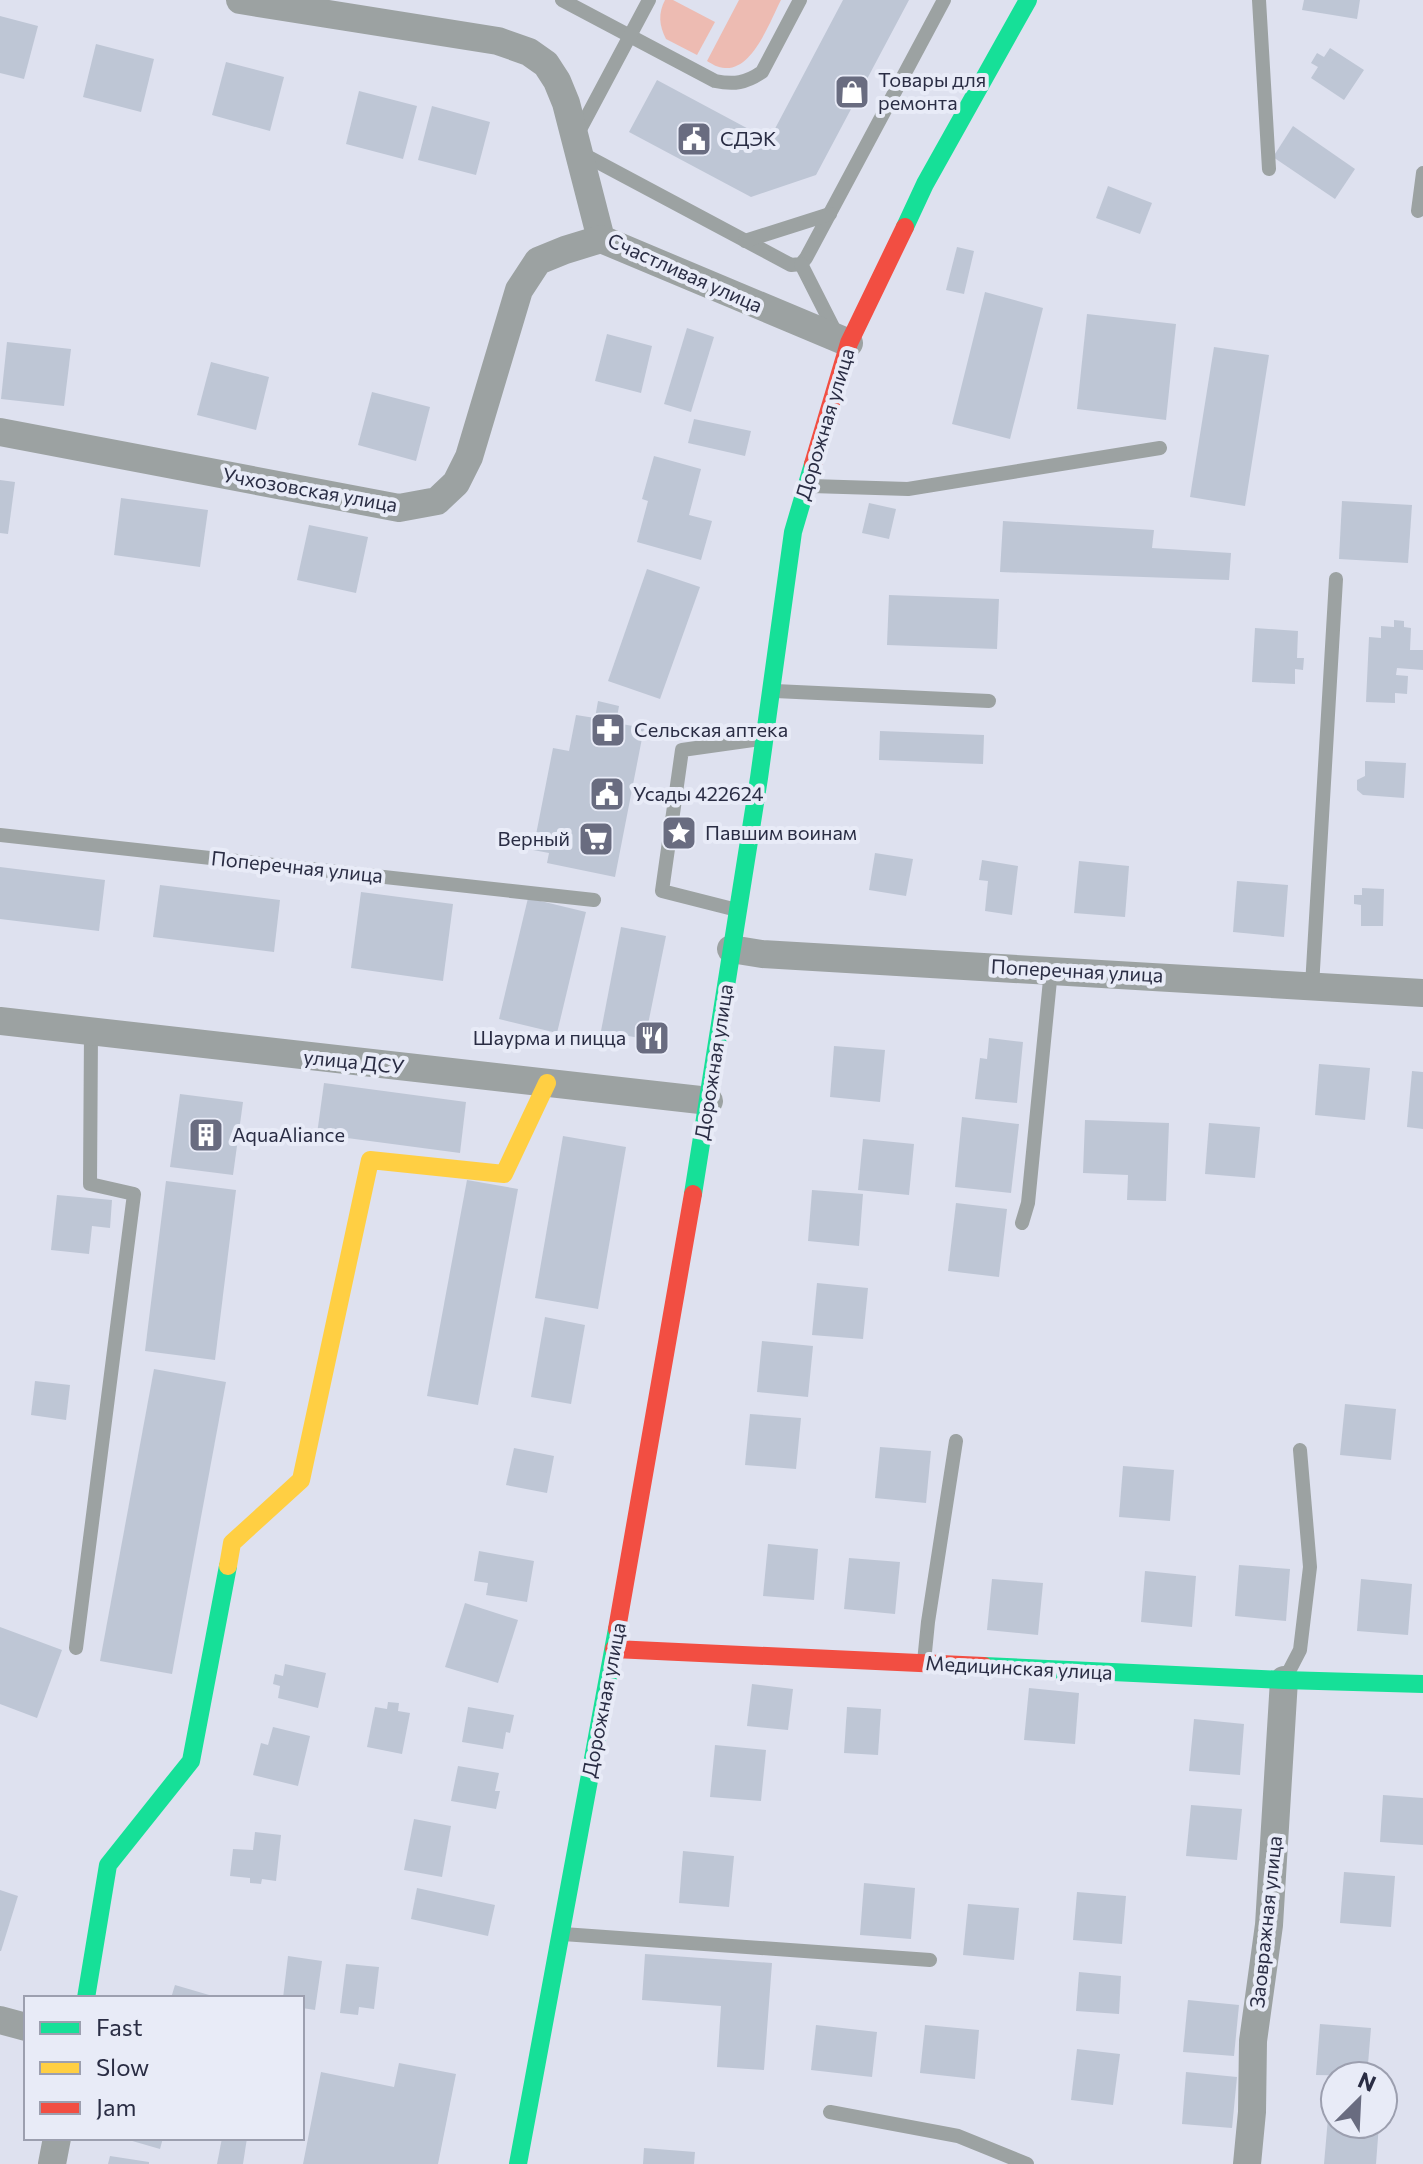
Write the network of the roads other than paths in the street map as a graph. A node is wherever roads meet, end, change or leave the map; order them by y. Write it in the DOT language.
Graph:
graph roads {
  1 [pos="240,0"];
  2 [pos="562,0"];
  3 [pos="649,0"];
  4 [pos="800,0"];
  5 [pos="944,0"];
  6 [pos="1028,0"];
  7 [pos="1259,0"];
  8 [pos="630,36"];
  9 [pos="577,145"];
  10 [pos="1269,169"];
  11 [pos="1423,173"];
  12 [pos="1418,211"];
  13 [pos="830,214"];
  14 [pos="601,239"];
  15 [pos="745,241"];
  16 [pos="801,264"];
  17 [pos="844,340"];
  18 [pos="0,432"];
  19 [pos="1160,448"];
  20 [pos="807,486"];
  21 [pos="1336,579"];
  22 [pos="771,691"];
  23 [pos="989,701"];
  24 [pos="764,738"];
  25 [pos="0,835"];
  26 [pos="594,900"];
  27 [pos="737,910"];
  28 [pos="731,949"];
  29 [pos="1051,970"];
  30 [pos="1312,986"];
  31 [pos="1423,993"];
  32 [pos="0,1021"];
  33 [pos="91,1032"];
  34 [pos="547,1083"];
  35 [pos="709,1101"];
  36 [pos="1022,1223"];
  37 [pos="956,1441"];
  38 [pos="1300,1450"];
  39 [pos="76,1648"];
  40 [pos="614,1649"];
  41 [pos="924,1663"];
  42 [pos="1284,1680"];
  43 [pos="1423,1684"];
  44 [pos="560,1934"];
  45 [pos="930,1960"];
  46 [pos="86,1996"];
  47 [pos="0,2020"];
  48 [pos="24,2026"];
  49 [pos="830,2112"];
  50 [pos="57,2140"];
  51 [pos="52,2164"];
  52 [pos="518,2164"];
  53 [pos="1027,2164"];
  54 [pos="1247,2164"];
  1 -- 9 [label="street, Счастливая улица"];
  2 -- 8 [label="lane"];
  3 -- 8 [label="lane"];
  4 -- 8 [label="lane"];
  5 -- 13 [label="lane"];
  6 -- 17 [label="street, Дорожная улица"];
  7 -- 10 [label="lane"];
  8 -- 9 [label="lane"];
  9 -- 14 [label="street, Счастливая улица"];
  9 -- 15 [label="lane"];
  11 -- 12 [label="lane"];
  13 -- 15 [label="lane"];
  13 -- 16 [label="lane"];
  14 -- 17 [label="street, Счастливая улица"];
  14 -- 18 [label="street, Учхозовская улица"];
  15 -- 16 [label="lane"];
  16 -- 17 [label="lane"];
  17 -- 20 [label="street, Дорожная улица"];
  19 -- 20 [label="lane"];
  20 -- 22 [label="street, Дорожная улица"];
  21 -- 30 [label="lane"];
  22 -- 23 [label="lane"];
  22 -- 24 [label="street, Дорожная улица"];
  24 -- 27 [label="street, Дорожная улица"];
  24 -- 27 [label="lane"];
  25 -- 26 [label="lane, Поперечная улица"];
  27 -- 28 [label="street, Дорожная улица"];
  28 -- 29 [label="street, Поперечная улица"];
  28 -- 35 [label="street, Дорожная улица"];
  29 -- 30 [label="street, Поперечная улица"];
  29 -- 36 [label="lane"];
  30 -- 31 [label="street, Поперечная улица"];
  32 -- 33 [label="street, улица ДСУ"];
  33 -- 34 [label="street, улица ДСУ"];
  33 -- 39 [label="lane"];
  34 -- 35 [label="street, улица ДСУ"];
  34 -- 46 [label="street"];
  35 -- 40 [label="street, Дорожная улица"];
  37 -- 41 [label="lane"];
  38 -- 42 [label="lane"];
  40 -- 41 [label="street, Медицинская улица"];
  40 -- 44 [label="street, Дорожная улица"];
  41 -- 42 [label="street, Медицинская улица"];
  42 -- 43 [label="street, Медицинская улица"];
  42 -- 54 [label="street, Заовражная улица"];
  44 -- 45 [label="lane"];
  44 -- 52 [label="street, Дорожная улица"];
  47 -- 48 [label="street"];
  49 -- 53 [label="lane"];
  50 -- 51 [label="street"];
}
